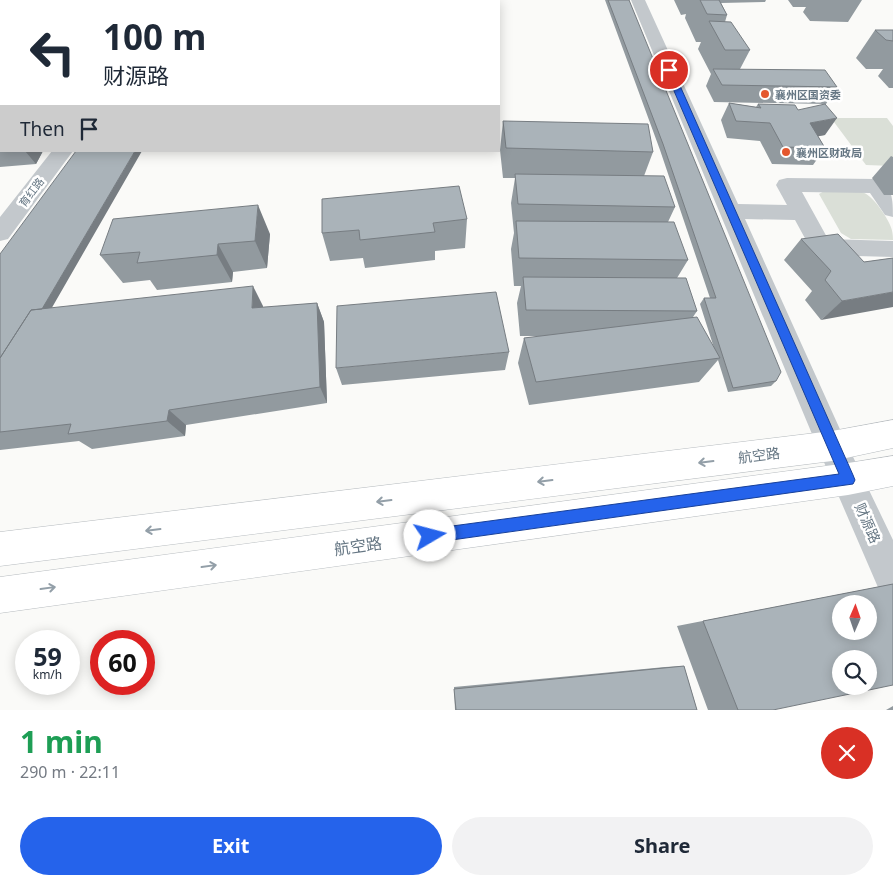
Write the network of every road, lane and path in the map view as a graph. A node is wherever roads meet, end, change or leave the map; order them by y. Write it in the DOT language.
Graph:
graph roads {
  1 [pos="638,0"];
  2 [pos="62,152"];
  3 [pos="9,210"];
  4 [pos="893,210"];
  5 [pos="730,211"];
  6 [pos="802,212"];
  7 [pos="0,233"];
  8 [pos="893,249"];
  9 [pos="893,434"];
  10 [pos="832,446"];
  11 [pos="893,471"];
  12 [pos="848,480"];
  13 [pos="0,549"];
  14 [pos="893,579"];
  15 [pos="0,595"];
  1 -- 5 [label="street, 财源路"];
  2 -- 3 [label="street, 育红路"];
  3 -- 7 [label="street, 育红路"];
  4 -- 6 [label="street"];
  5 -- 6 [label="street"];
  5 -- 10 [label="street, 财源路"];
  6 -- 8 [label="street"];
  9 -- 10 [label="main road, 航空路"];
  10 -- 12 [label="street, 财源路"];
  10 -- 13 [label="main road, 航空路, one-way"];
  11 -- 12 [label="main road, 航空路"];
  12 -- 14 [label="street, 财源路"];
  15 -- 12 [label="main road, 航空路, one-way"];
}
